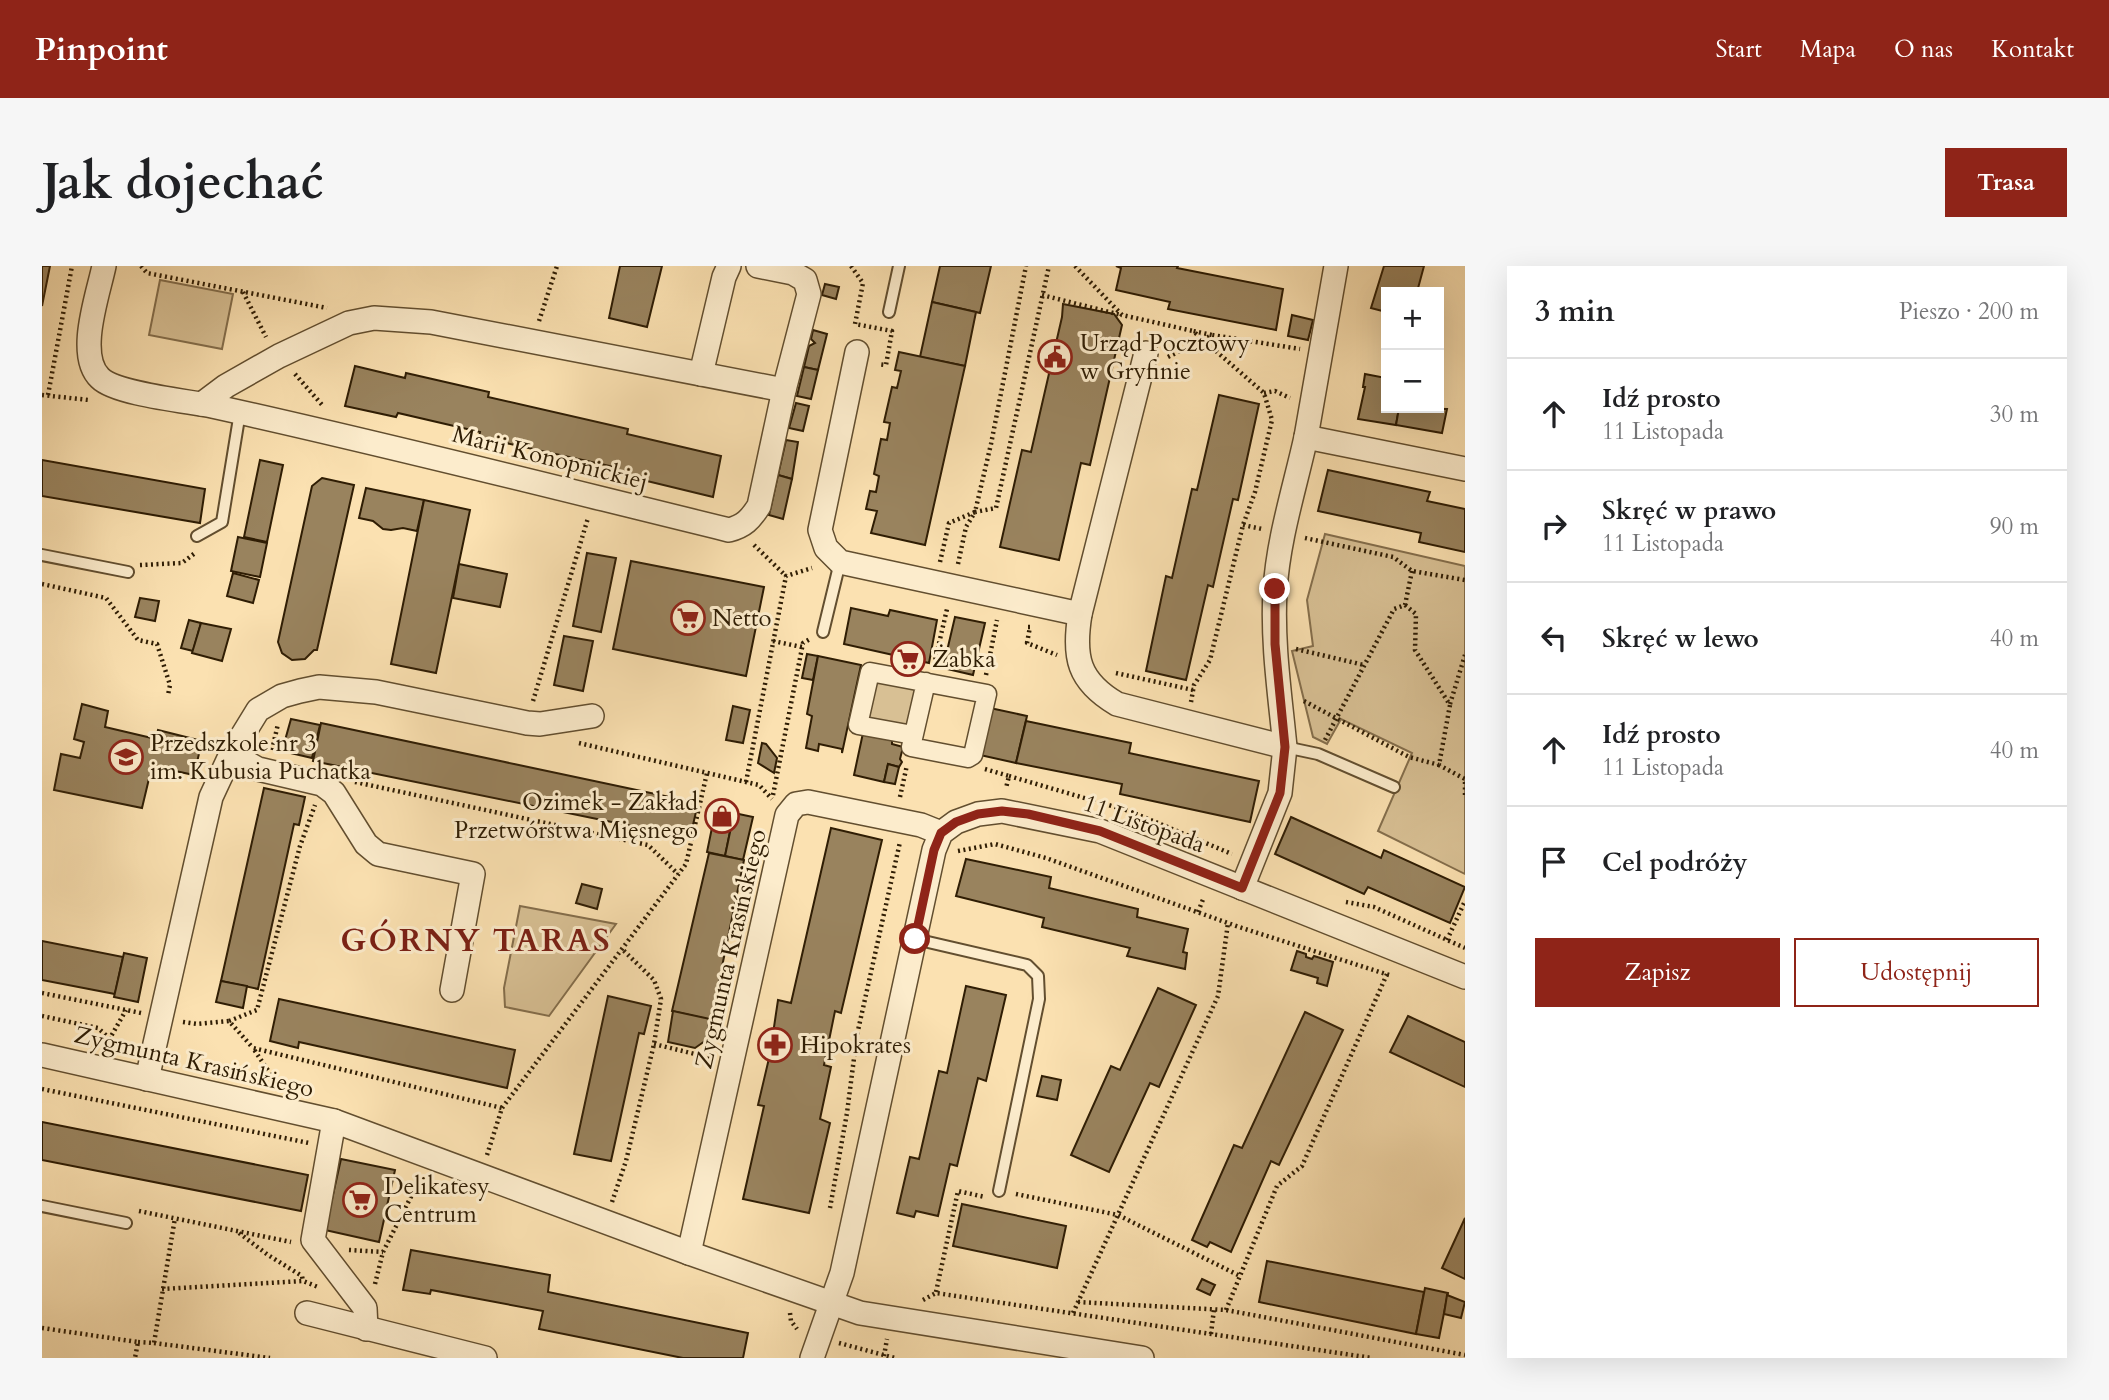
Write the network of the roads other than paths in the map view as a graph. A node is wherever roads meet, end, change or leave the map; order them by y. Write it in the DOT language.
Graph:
graph roads {
  1 [pos="104,266"];
  2 [pos="729,266"];
  3 [pos="758,266"];
  4 [pos="899,266"];
  5 [pos="1336,266"];
  6 [pos="889,312"];
  7 [pos="857,352"];
  8 [pos="1144,356"];
  9 [pos="701,374"];
  10 [pos="784,390"];
  11 [pos="202,404"];
  12 [pos="240,412"];
  13 [pos="1307,437"];
  14 [pos="1465,469"];
  15 [pos="197,536"];
  16 [pos="42,555"];
  17 [pos="840,562"];
  18 [pos="132,569"];
  19 [pos="1080,614"];
  20 [pos="823,632"];
  21 [pos="926,682"];
  22 [pos="592,716"];
  23 [pos="912,741"];
  24 [pos="1285,747"];
  25 [pos="231,754"];
  26 [pos="1394,787"];
  27 [pos="941,833"];
  28 [pos="1242,888"];
  29 [pos="915,939"];
  30 [pos="1465,977"];
  31 [pos="452,990"];
  32 [pos="42,1055"];
  33 [pos="147,1079"];
  34 [pos="334,1121"];
  35 [pos="999,1191"];
  36 [pos="42,1206"];
  37 [pos="126,1223"];
  38 [pos="690,1253"];
  39 [pos="832,1304"];
  40 [pos="307,1313"];
  41 [pos="366,1329"];
  42 [pos="816,1347"];
  43 [pos="485,1358"];
  44 [pos="1142,1358"];
  1 -- 11 [label="street, Marii Konopnickiej"];
  2 -- 9 [label="street"];
  3 -- 10 [label="street, Marii Konopnickiej"];
  4 -- 6 [label="lane"];
  5 -- 13 [label="street"];
  7 -- 17 [label="street"];
  8 -- 19 [label="street"];
  9 -- 10 [label="street"];
  9 -- 11 [label="street"];
  10 -- 12 [label="street, Marii Konopnickiej"];
  11 -- 12 [label="street, Marii Konopnickiej"];
  12 -- 15 [label="lane"];
  13 -- 14 [label="street"];
  13 -- 24 [label="street"];
  16 -- 18 [label="lane"];
  17 -- 19 [label="street"];
  17 -- 20 [label="lane"];
  19 -- 24 [label="street"];
  21 -- 23 [label="street"];
  21 -- 23 [label="street"];
  21 -- 23 [label="street"];
  22 -- 25 [label="street"];
  24 -- 26 [label="lane"];
  24 -- 28 [label="street"];
  25 -- 31 [label="street"];
  25 -- 33 [label="street"];
  27 -- 28 [label="street, 11 Listopada"];
  27 -- 29 [label="street"];
  27 -- 38 [label="street, Zygmunta Krasińskiego"];
  28 -- 30 [label="street, 11 Listopada"];
  29 -- 35 [label="lane"];
  29 -- 39 [label="street"];
  32 -- 33 [label="street, Zygmunta Krasińskiego"];
  33 -- 34 [label="street, Zygmunta Krasińskiego"];
  34 -- 38 [label="street, Zygmunta Krasińskiego"];
  34 -- 41 [label="street, Zygmunta Krasińskiego"];
  36 -- 37 [label="lane"];
  38 -- 39 [label="street, Zygmunta Krasińskiego"];
  39 -- 42 [label="street"];
  39 -- 44 [label="street, Zygmunta Krasińskiego"];
  40 -- 41 [label="street"];
  41 -- 43 [label="street"];
}
